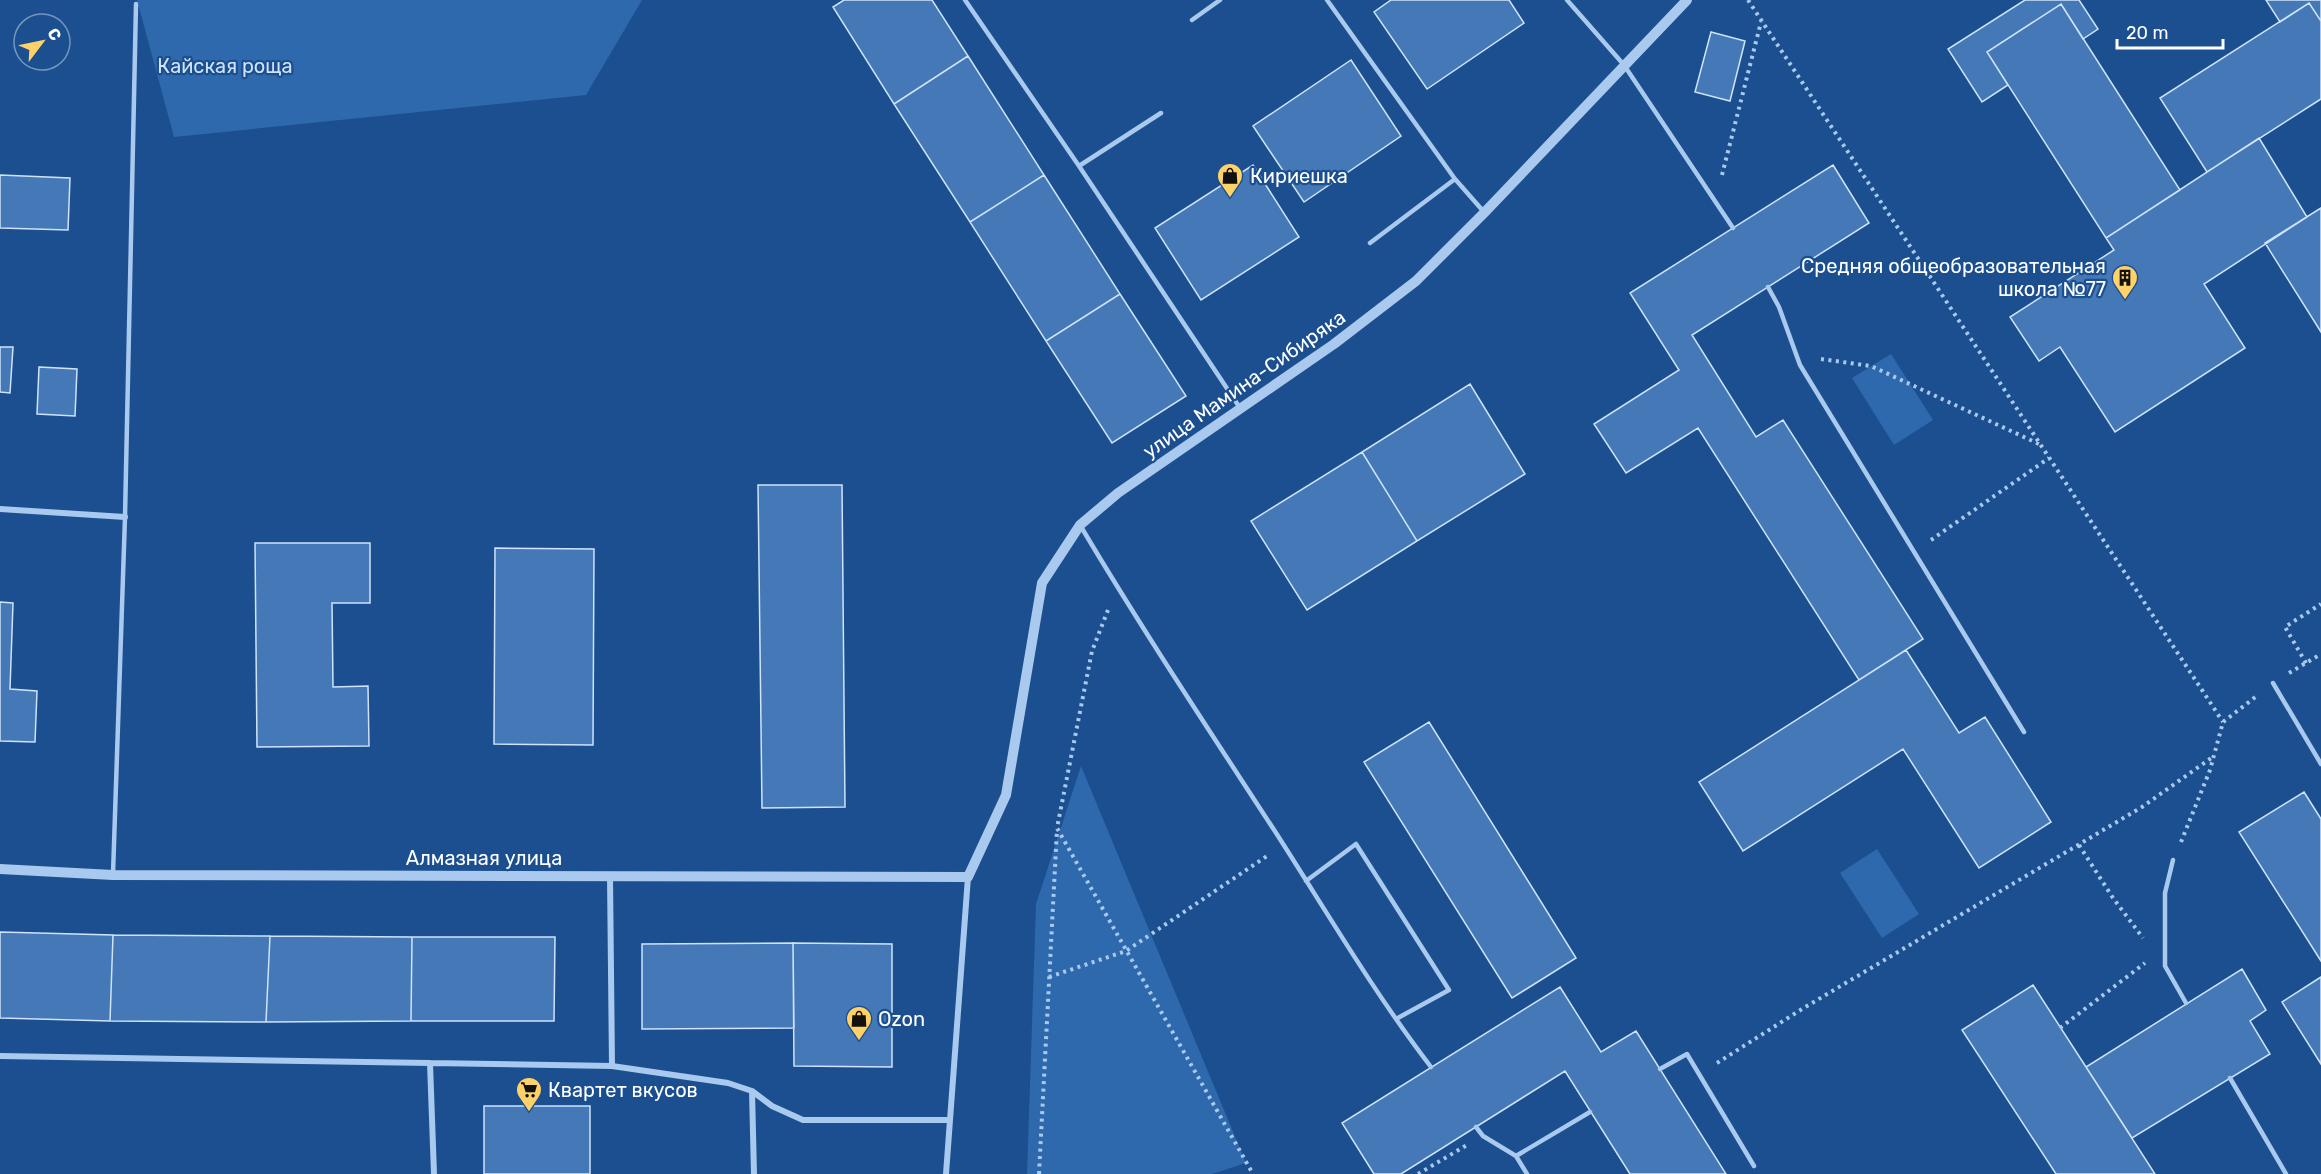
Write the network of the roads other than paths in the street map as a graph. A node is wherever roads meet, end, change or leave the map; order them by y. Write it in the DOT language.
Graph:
graph roads {
  1 [pos="965,0"];
  2 [pos="1220,0"];
  3 [pos="1327,0"];
  4 [pos="1567,0"];
  5 [pos="1687,0"];
  6 [pos="136,4"];
  7 [pos="1192,20"];
  8 [pos="1624,65"];
  9 [pos="1161,113"];
  10 [pos="1079,166"];
  11 [pos="1455,178"];
  12 [pos="1484,213"];
  13 [pos="1733,228"];
  14 [pos="1370,243"];
  15 [pos="1768,287"];
  16 [pos="1242,410"];
  17 [pos="0,509"];
  18 [pos="125,517"];
  19 [pos="1080,525"];
  20 [pos="2273,683"];
  21 [pos="2024,732"];
  22 [pos="2321,764"];
  23 [pos="2173,860"];
  24 [pos="0,869"];
  25 [pos="113,875"];
  26 [pos="610,876"];
  27 [pos="968,877"];
  28 [pos="1306,881"];
  29 [pos="2186,1003"];
  30 [pos="1396,1019"];
  31 [pos="0,1056"];
  32 [pos="430,1063"];
  33 [pos="612,1066"];
  34 [pos="1431,1067"];
  35 [pos="1660,1069"];
  36 [pos="2230,1078"];
  37 [pos="752,1091"];
  38 [pos="1590,1112"];
  39 [pos="950,1120"];
  40 [pos="1476,1127"];
  41 [pos="1516,1156"];
  42 [pos="1754,1166"];
  43 [pos="434,1174"];
  44 [pos="754,1174"];
  45 [pos="946,1174"];
  46 [pos="1527,1174"];
  47 [pos="2286,1174"];
  1 -- 10 [label="lane"];
  2 -- 7 [label="lane"];
  3 -- 11 [label="lane"];
  4 -- 8 [label="lane"];
  5 -- 8 [label="street, улица Мамина-Сибиряка"];
  6 -- 18 [label="lane"];
  8 -- 12 [label="street, улица Мамина-Сибиряка"];
  8 -- 13 [label="lane"];
  9 -- 10 [label="lane"];
  10 -- 16 [label="lane"];
  11 -- 12 [label="lane"];
  11 -- 14 [label="lane"];
  12 -- 16 [label="street, улица Мамина-Сибиряка"];
  15 -- 21 [label="lane"];
  16 -- 19 [label="street, улица Мамина-Сибиряка"];
  17 -- 18 [label="street"];
  18 -- 25 [label="lane"];
  19 -- 27 [label="street, улица Мамина-Сибиряка"];
  19 -- 28 [label="lane"];
  20 -- 22 [label="lane"];
  23 -- 29 [label="lane"];
  24 -- 25 [label="street, Алмазная улица"];
  25 -- 26 [label="street, Алмазная улица"];
  26 -- 27 [label="street, Алмазная улица"];
  26 -- 33 [label="street"];
  27 -- 39 [label="street"];
  28 -- 30 [label="lane"];
  28 -- 30 [label="lane"];
  30 -- 34 [label="lane"];
  31 -- 32 [label="street"];
  32 -- 33 [label="street"];
  32 -- 43 [label="street"];
  33 -- 37 [label="street"];
  35 -- 42 [label="lane"];
  36 -- 47 [label="lane"];
  37 -- 39 [label="street"];
  37 -- 44 [label="street"];
  38 -- 41 [label="lane"];
  39 -- 45 [label="street"];
  40 -- 41 [label="lane"];
  41 -- 46 [label="lane"];
}
